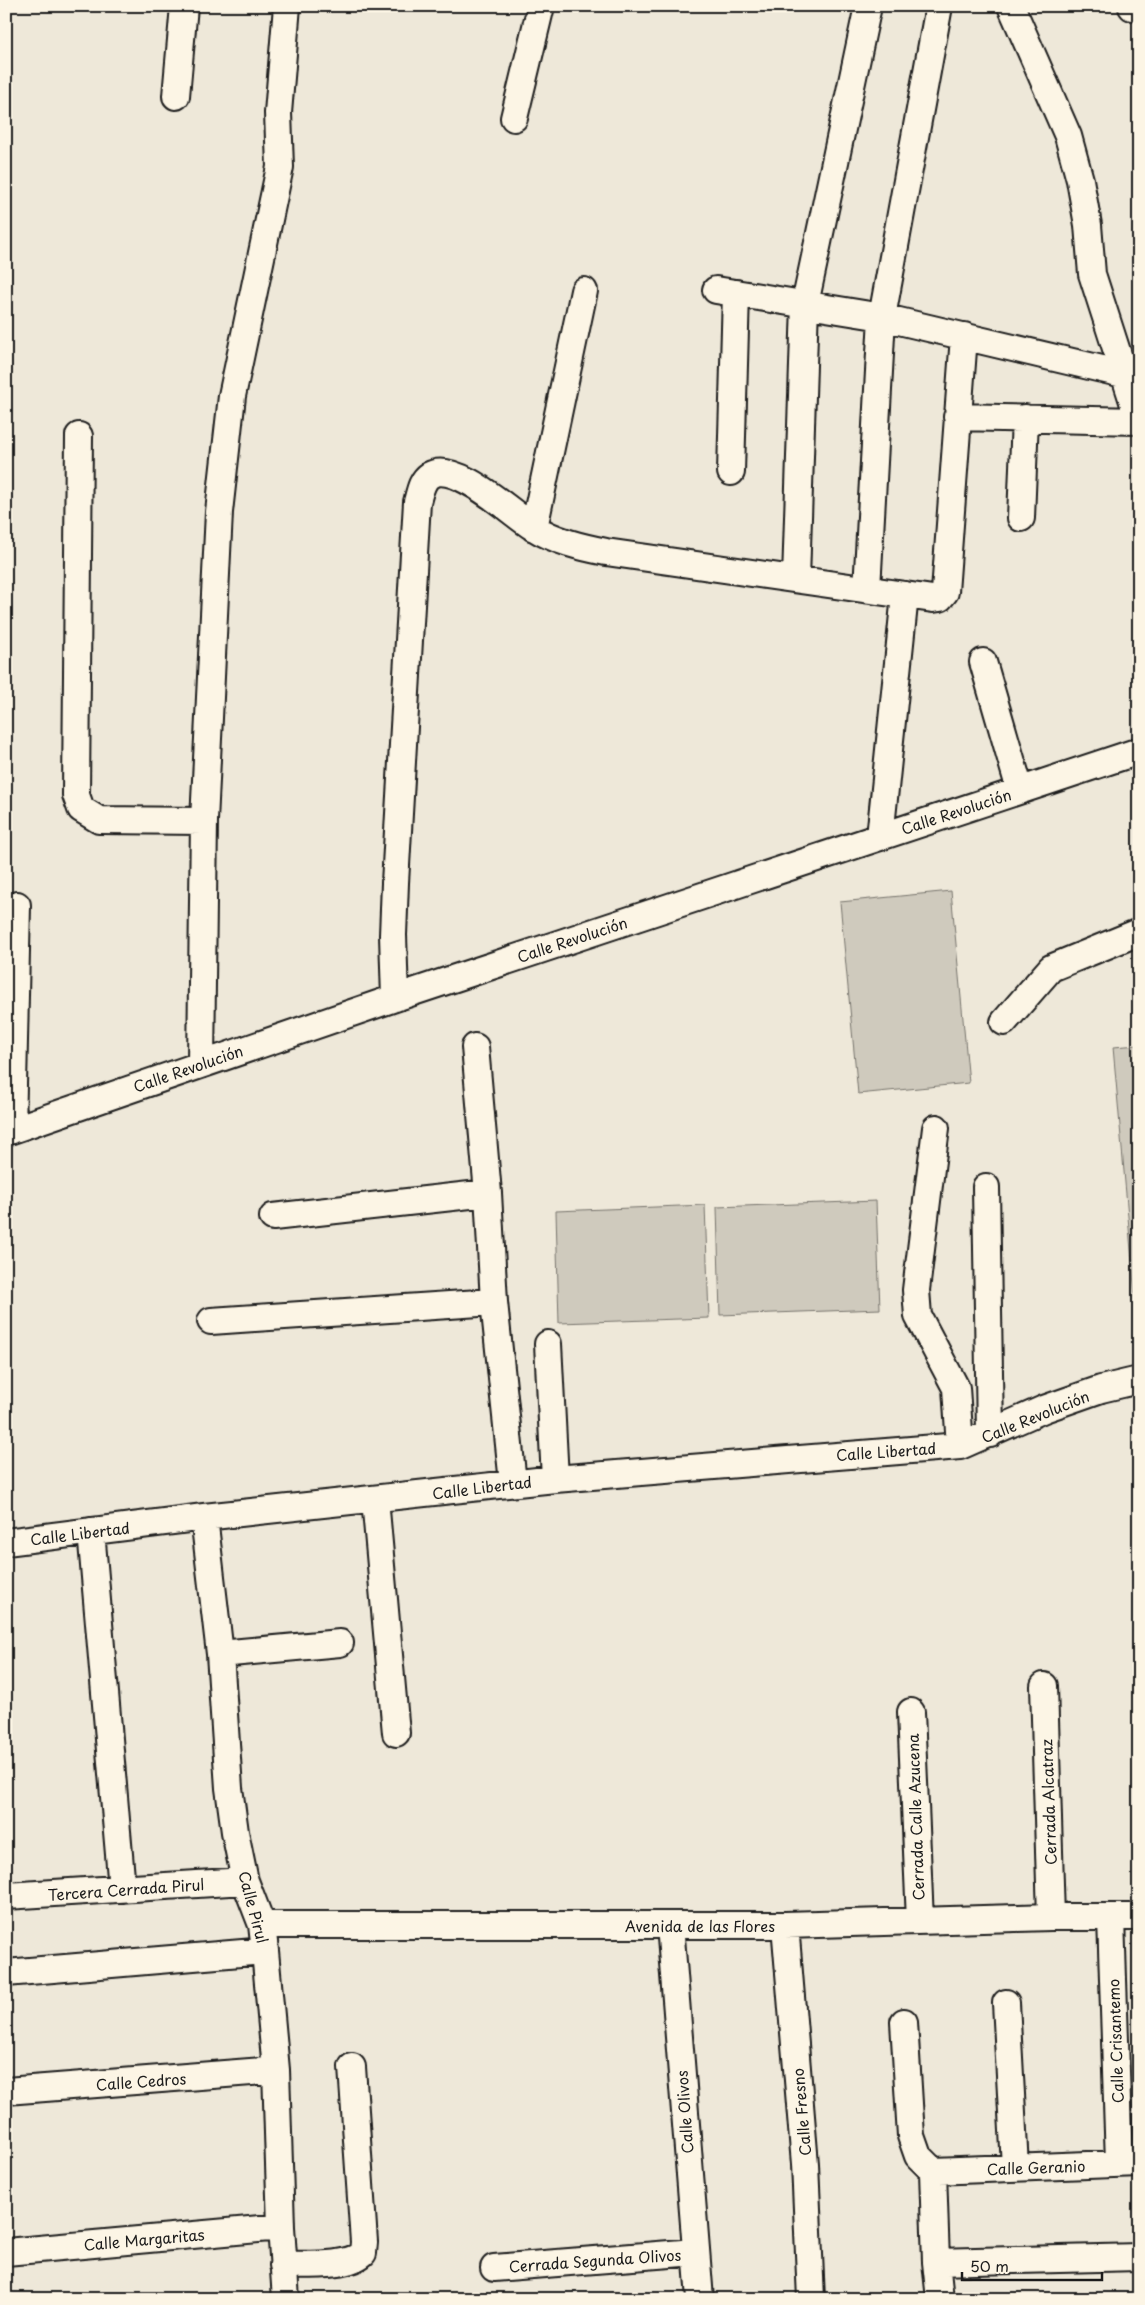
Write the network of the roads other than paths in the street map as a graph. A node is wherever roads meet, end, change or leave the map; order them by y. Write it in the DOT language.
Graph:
graph roads {
  1 [pos="184,6"];
  2 [pos="287,6"];
  3 [pos="541,6"];
  4 [pos="868,6"];
  5 [pos="939,6"];
  6 [pos="1011,6"];
  7 [pos="176,96"];
  8 [pos="514,118"];
  9 [pos="584,291"];
  10 [pos="805,304"];
  11 [pos="882,316"];
  12 [pos="964,336"];
  13 [pos="1123,374"];
  14 [pos="957,417"];
  15 [pos="1025,418"];
  16 [pos="1139,420"];
  17 [pos="79,436"];
  18 [pos="731,472"];
  19 [pos="1022,518"];
  20 [pos="534,528"];
  21 [pos="796,579"];
  22 [pos="867,589"];
  23 [pos="905,595"];
  24 [pos="983,662"];
  25 [pos="1139,750"];
  26 [pos="1020,790"];
  27 [pos="204,821"];
  28 [pos="880,836"];
  29 [pos="16,905"];
  30 [pos="1139,932"];
  31 [pos="395,998"];
  32 [pos="1004,1022"];
  33 [pos="475,1047"];
  34 [pos="201,1063"];
  35 [pos="936,1128"];
  36 [pos="9,1131"];
  37 [pos="986,1187"];
  38 [pos="488,1193"];
  39 [pos="273,1218"];
  40 [pos="494,1302"];
  41 [pos="211,1321"];
  42 [pos="548,1344"];
  43 [pos="1139,1380"];
  44 [pos="990,1434"];
  45 [pos="960,1446"];
  46 [pos="555,1479"];
  47 [pos="513,1483"];
  48 [pos="376,1500"];
  49 [pos="204,1517"];
  50 [pos="91,1531"];
  51 [pos="6,1542"];
  52 [pos="340,1643"];
  53 [pos="220,1654"];
  54 [pos="1044,1686"];
  55 [pos="911,1712"];
  56 [pos="396,1734"];
  57 [pos="246,1881"];
  58 [pos="122,1889"];
  59 [pos="6,1896"];
  60 [pos="1051,1917"];
  61 [pos="1112,1918"];
  62 [pos="1139,1918"];
  63 [pos="920,1922"];
  64 [pos="262,1925"];
  65 [pos="670,1925"];
  66 [pos="785,1925"];
  67 [pos="265,1951"];
  68 [pos="6,1973"];
  69 [pos="1006,2004"];
  70 [pos="904,2022"];
  71 [pos="352,2067"];
  72 [pos="276,2070"];
  73 [pos="6,2091"];
  74 [pos="1129,2163"];
  75 [pos="1015,2167"];
  76 [pos="933,2171"];
  77 [pos="281,2227"];
  78 [pos="6,2252"];
  79 [pos="695,2252"];
  80 [pos="1139,2258"];
  81 [pos="936,2262"];
  82 [pos="283,2265"];
  83 [pos="494,2268"];
  84 [pos="286,2299"];
  85 [pos="700,2299"];
  86 [pos="811,2299"];
  87 [pos="940,2299"];
  1 -- 7 [label="street"];
  2 -- 27 [label="street"];
  3 -- 8 [label="street"];
  4 -- 10 [label="street"];
  5 -- 11 [label="street"];
  6 -- 13 [label="street"];
  9 -- 20 [label="street"];
  10 -- 11 [label="street"];
  10 -- 18 [label="street"];
  10 -- 21 [label="street"];
  11 -- 12 [label="street"];
  11 -- 22 [label="street"];
  12 -- 13 [label="street"];
  12 -- 14 [label="street"];
  13 -- 16 [label="street"];
  14 -- 15 [label="street"];
  14 -- 23 [label="street"];
  15 -- 16 [label="street"];
  15 -- 19 [label="street"];
  17 -- 27 [label="street"];
  20 -- 21 [label="street"];
  20 -- 31 [label="street"];
  21 -- 22 [label="street"];
  22 -- 23 [label="street"];
  23 -- 28 [label="street"];
  24 -- 26 [label="street"];
  25 -- 26 [label="street, Calle Revolución"];
  26 -- 28 [label="street, Calle Revolución"];
  27 -- 34 [label="street"];
  28 -- 31 [label="street, Calle Revolución"];
  29 -- 36 [label="street"];
  30 -- 32 [label="street"];
  31 -- 34 [label="street, Calle Revolución"];
  33 -- 38 [label="street"];
  34 -- 36 [label="street, Calle Revolución"];
  35 -- 45 [label="street"];
  37 -- 44 [label="street"];
  38 -- 39 [label="street"];
  38 -- 40 [label="street"];
  40 -- 41 [label="street"];
  40 -- 47 [label="street"];
  42 -- 46 [label="street"];
  43 -- 44 [label="street, Calle Revolución"];
  44 -- 45 [label="street, Calle Revolución"];
  45 -- 46 [label="street, Calle Libertad"];
  46 -- 47 [label="street, Calle Libertad"];
  47 -- 48 [label="street, Calle Libertad"];
  48 -- 49 [label="street, Calle Libertad"];
  48 -- 56 [label="street"];
  49 -- 50 [label="street, Calle Libertad"];
  49 -- 53 [label="street, Calle Pirul"];
  50 -- 51 [label="street, Calle Libertad"];
  50 -- 58 [label="street"];
  52 -- 53 [label="street"];
  53 -- 57 [label="street, Calle Pirul"];
  54 -- 60 [label="street, Cerrada Alcatraz"];
  55 -- 63 [label="street, Cerrada Calle Azucena"];
  57 -- 58 [label="street, Tercera Cerrada Pirul"];
  57 -- 64 [label="street, Calle Pirul"];
  58 -- 59 [label="street, Tercera Cerrada Pirul"];
  60 -- 61 [label="street, Avenida de las Flores"];
  60 -- 63 [label="street, Avenida de las Flores"];
  61 -- 62 [label="street, Avenida de las Flores"];
  61 -- 74 [label="street, Calle Crisantemo"];
  63 -- 66 [label="street, Avenida de las Flores"];
  64 -- 65 [label="street, Avenida de las Flores"];
  64 -- 67 [label="street, Calle Pirul"];
  65 -- 66 [label="street, Avenida de las Flores"];
  65 -- 79 [label="street, Calle Olivos"];
  66 -- 86 [label="street, Calle Fresno"];
  67 -- 68 [label="street"];
  67 -- 72 [label="street, Calle Pirul"];
  69 -- 75 [label="street"];
  70 -- 76 [label="street"];
  71 -- 82 [label="street"];
  72 -- 73 [label="street, Calle Cedros"];
  72 -- 77 [label="street, Calle Pirul"];
  74 -- 75 [label="street, Calle Geranio"];
  75 -- 76 [label="street, Calle Geranio"];
  76 -- 81 [label="street"];
  77 -- 78 [label="street, Calle Margaritas"];
  77 -- 82 [label="street, Calle Pirul"];
  79 -- 83 [label="street, Cerrada Segunda Olivos"];
  79 -- 85 [label="street, Calle Olivos"];
  80 -- 81 [label="street"];
  81 -- 87 [label="street"];
  82 -- 84 [label="street, Calle Pirul"];
}
